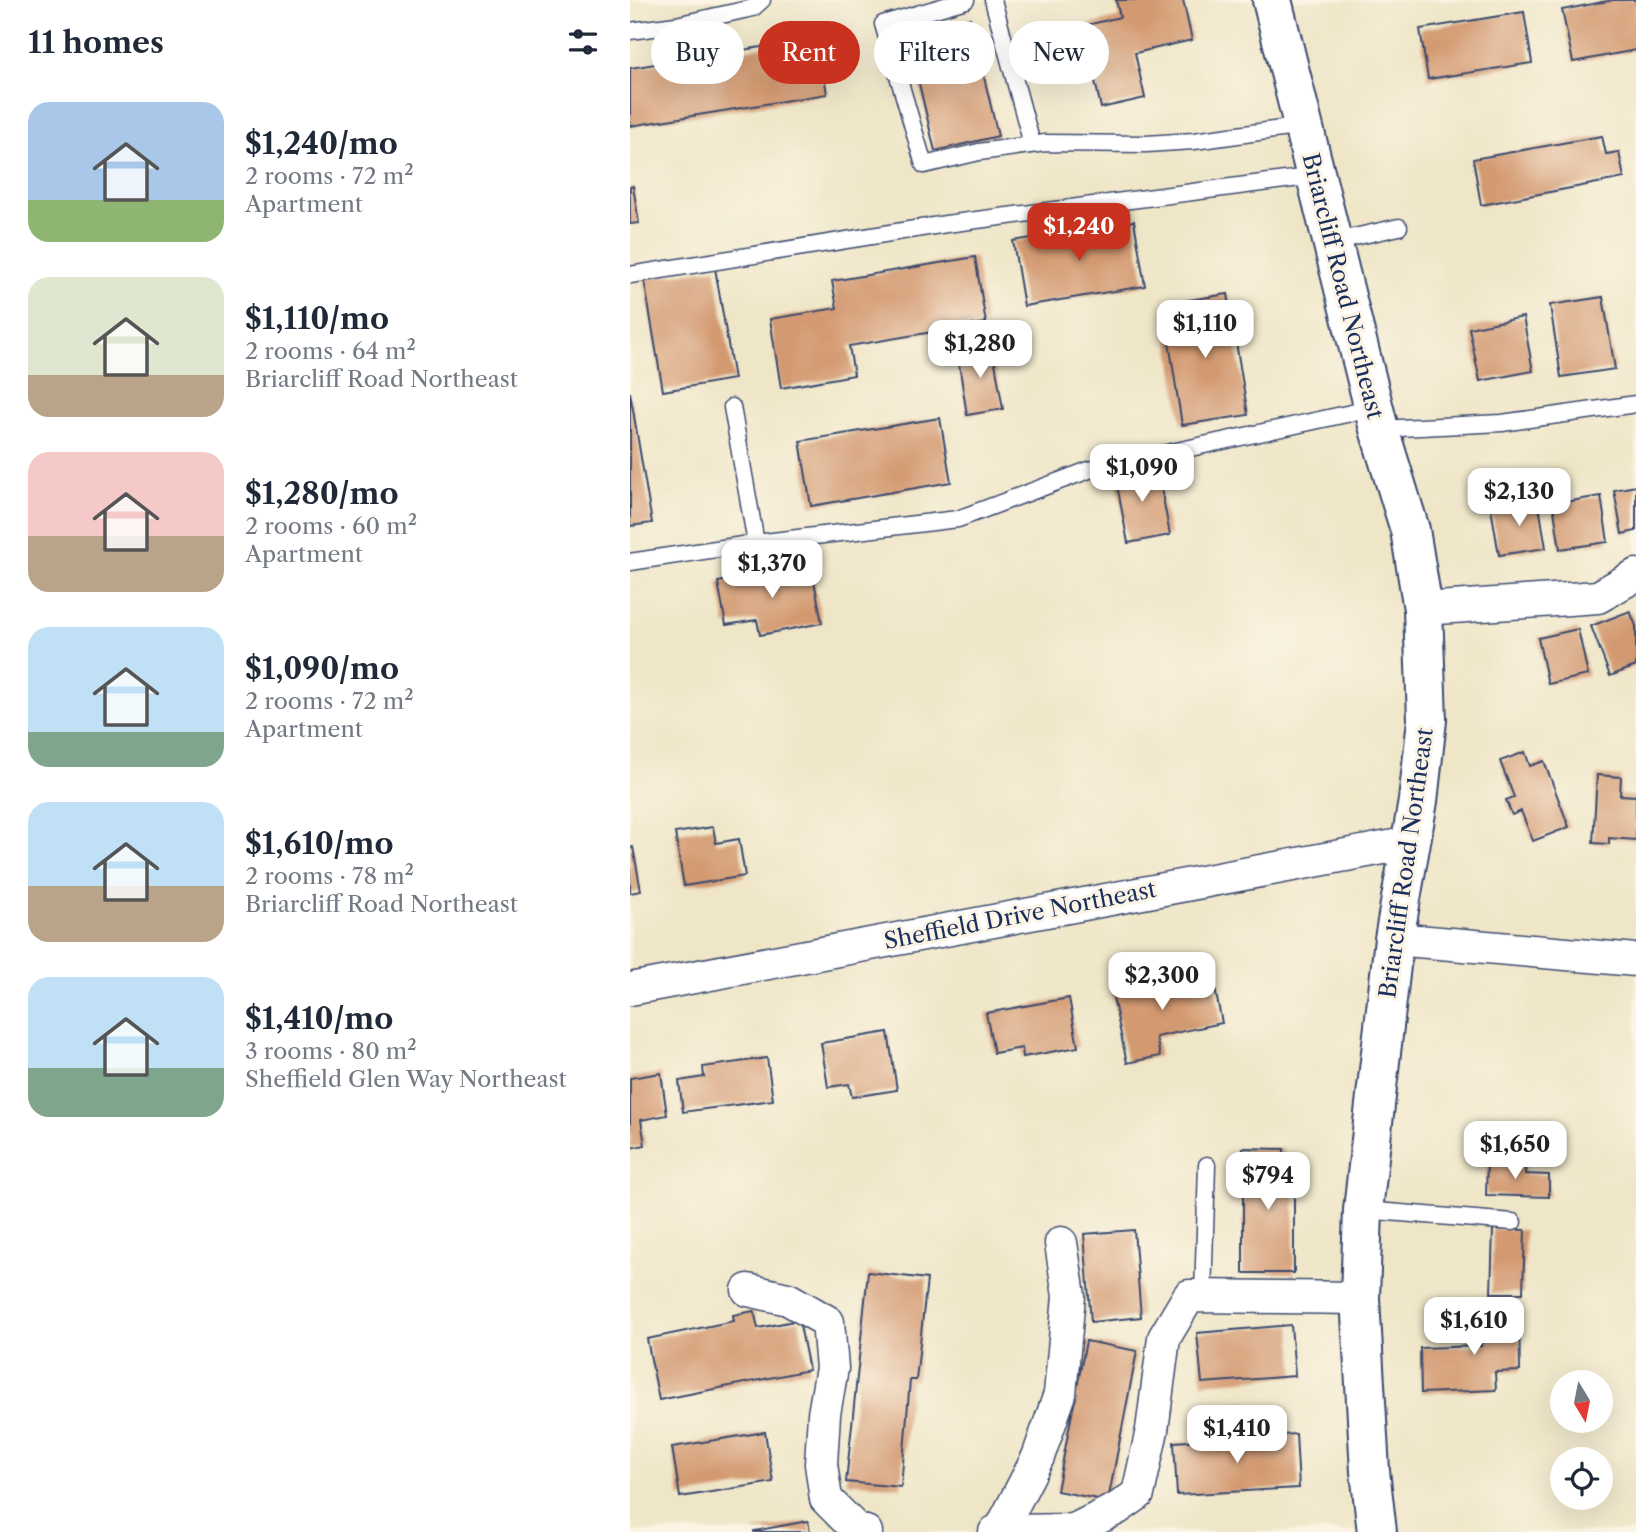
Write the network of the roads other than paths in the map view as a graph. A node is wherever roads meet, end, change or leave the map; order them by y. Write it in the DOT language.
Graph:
graph roads {
  1 [pos="762,0"];
  2 [pos="966,0"];
  3 [pos="993,0"];
  4 [pos="1272,0"];
  5 [pos="630,31"];
  6 [pos="1303,126"];
  7 [pos="1032,144"];
  8 [pos="1316,176"];
  9 [pos="1399,227"];
  10 [pos="1332,242"];
  11 [pos="630,275"];
  12 [pos="1636,404"];
  13 [pos="732,407"];
  14 [pos="1376,418"];
  15 [pos="756,543"];
  16 [pos="630,562"];
  17 [pos="1636,575"];
  18 [pos="1423,609"];
  19 [pos="1409,843"];
  20 [pos="1394,939"];
  21 [pos="1636,960"];
  22 [pos="630,989"];
  23 [pos="1207,1165"];
  24 [pos="1363,1210"];
  25 [pos="1513,1222"];
  26 [pos="1061,1243"];
  27 [pos="748,1290"];
  28 [pos="1203,1296"];
  29 [pos="1360,1298"];
  30 [pos="997,1531"];
  31 [pos="866,1532"];
  32 [pos="1377,1532"];
  1 -- 5 [label="lane"];
  2 -- 7 [label="lane"];
  3 -- 7 [label="lane"];
  4 -- 6 [label="main road, Briarcliff Road Northeast"];
  6 -- 7 [label="lane"];
  6 -- 8 [label="main road, Briarcliff Road Northeast"];
  8 -- 10 [label="main road, Briarcliff Road Northeast"];
  8 -- 11 [label="lane"];
  9 -- 10 [label="lane"];
  10 -- 14 [label="main road, Briarcliff Road Northeast"];
  12 -- 14 [label="lane"];
  13 -- 15 [label="lane"];
  14 -- 15 [label="lane"];
  14 -- 18 [label="main road, Briarcliff Road Northeast"];
  15 -- 16 [label="lane"];
  17 -- 18 [label="street"];
  18 -- 19 [label="main road, Briarcliff Road Northeast"];
  19 -- 20 [label="main road, Briarcliff Road Northeast"];
  19 -- 22 [label="street, Sheffield Drive Northeast"];
  20 -- 21 [label="street"];
  20 -- 24 [label="main road, Briarcliff Road Northeast"];
  23 -- 28 [label="lane"];
  24 -- 25 [label="lane"];
  24 -- 29 [label="main road, Briarcliff Road Northeast"];
  26 -- 30 [label="street"];
  27 -- 31 [label="street"];
  28 -- 29 [label="street"];
  28 -- 30 [label="street"];
  29 -- 32 [label="main road, Briarcliff Road Northeast"];
}
